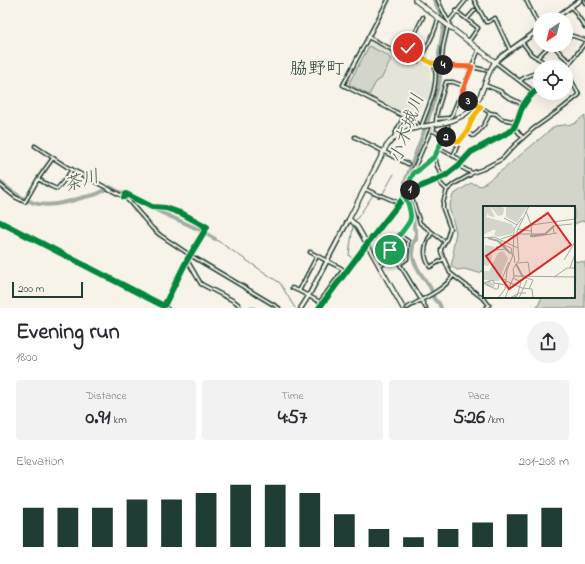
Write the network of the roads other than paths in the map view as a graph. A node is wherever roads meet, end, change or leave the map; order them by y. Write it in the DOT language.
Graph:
graph roads {
  1 [pos="388,0"];
  2 [pos="415,0"];
  3 [pos="438,0"];
  4 [pos="461,0"];
  5 [pos="474,0"];
  6 [pos="526,0"];
  7 [pos="580,0"];
  8 [pos="584,0"];
  9 [pos="465,1"];
  10 [pos="585,3"];
  11 [pos="571,6"];
  12 [pos="475,10"];
  13 [pos="456,11"];
  14 [pos="563,12"];
  15 [pos="533,14"];
  16 [pos="423,17"];
  17 [pos="439,18"];
  18 [pos="467,19"];
  19 [pos="448,24"];
  20 [pos="585,27"];
  21 [pos="533,33"];
  22 [pos="573,36"];
  23 [pos="368,37"];
  24 [pos="469,41"];
  25 [pos="522,42"];
  26 [pos="585,42"];
  27 [pos="408,48"];
  28 [pos="479,49"];
  29 [pos="510,50"];
  30 [pos="544,52"];
  31 [pos="559,52"];
  32 [pos="421,56"];
  33 [pos="537,58"];
  34 [pos="540,60"];
  35 [pos="568,60"];
  36 [pos="572,60"];
  37 [pos="418,61"];
  38 [pos="495,62"];
  39 [pos="434,64"];
  40 [pos="443,65"];
  41 [pos="472,67"];
  42 [pos="490,71"];
  43 [pos="533,74"];
  44 [pos="520,81"];
  45 [pos="573,83"];
  46 [pos="485,85"];
  47 [pos="464,86"];
  48 [pos="533,91"];
  49 [pos="533,93"];
  50 [pos="460,97"];
  51 [pos="476,104"];
  52 [pos="524,105"];
  53 [pos="481,107"];
  54 [pos="490,113"];
  55 [pos="404,116"];
  56 [pos="517,122"];
  57 [pos="432,126"];
  58 [pos="448,126"];
  59 [pos="421,127"];
  60 [pos="514,128"];
  61 [pos="467,132"];
  62 [pos="355,136"];
  63 [pos="444,136"];
  64 [pos="394,138"];
  65 [pos="523,138"];
  66 [pos="459,142"];
  67 [pos="35,146"];
  68 [pos="439,148"];
  69 [pos="384,151"];
  70 [pos="435,156"];
  71 [pos="453,156"];
  72 [pos="53,158"];
  73 [pos="463,161"];
  74 [pos="408,164"];
  75 [pos="459,166"];
  76 [pos="72,169"];
  77 [pos="414,172"];
  78 [pos="472,173"];
  79 [pos="443,177"];
  80 [pos="38,179"];
  81 [pos="438,179"];
  82 [pos="0,185"];
  83 [pos="364,188"];
  84 [pos="447,190"];
  85 [pos="410,191"];
  86 [pos="405,195"];
  87 [pos="124,197"];
  88 [pos="399,203"];
  89 [pos="349,219"];
  90 [pos="0,222"];
  91 [pos="432,233"];
  92 [pos="399,235"];
  93 [pos="445,242"];
  94 [pos="367,244"];
  95 [pos="310,252"];
  96 [pos="190,255"];
  97 [pos="317,256"];
  98 [pos="395,257"];
  99 [pos="444,259"];
  100 [pos="187,260"];
  101 [pos="327,261"];
  102 [pos="400,264"];
  103 [pos="379,266"];
  104 [pos="453,275"];
  105 [pos="292,288"];
  106 [pos="299,291"];
  107 [pos="308,296"];
  108 [pos="421,300"];
  109 [pos="163,307"];
  110 [pos="167,308"];
  111 [pos="240,308"];
  112 [pos="279,308"];
  113 [pos="301,308"];
  114 [pos="319,308"];
  115 [pos="403,308"];
  116 [pos="407,308"];
  117 [pos="426,308"];
  118 [pos="486,308"];
  1 -- 23 [label="street"];
  2 -- 17 [label="highway"];
  3 -- 19 [label="street"];
  4 -- 9 [label="street"];
  5 -- 29 [label="street"];
  6 -- 15 [label="street"];
  7 -- 11 [label="main road"];
  8 -- 10 [label="street"];
  9 -- 13 [label="street"];
  11 -- 14 [label="main road"];
  11 -- 20 [label="street"];
  12 -- 18 [label="street"];
  13 -- 18 [label="street"];
  13 -- 19 [label="street"];
  16 -- 27 [label="street"];
  17 -- 19 [label="highway"];
  17 -- 32 [label="street"];
  18 -- 24 [label="street"];
  19 -- 24 [label="highway"];
  19 -- 40 [label="street"];
  21 -- 25 [label="main road"];
  22 -- 26 [label="street"];
  23 -- 27 [label="street"];
  23 -- 55 [label="street"];
  24 -- 28 [label="highway"];
  25 -- 29 [label="main road"];
  25 -- 33 [label="street"];
  26 -- 36 [label="street"];
  27 -- 32 [label="street"];
  28 -- 38 [label="highway"];
  28 -- 41 [label="street"];
  29 -- 38 [label="main road"];
  30 -- 33 [label="street"];
  31 -- 35 [label="street"];
  32 -- 37 [label="street"];
  32 -- 39 [label="street"];
  33 -- 34 [label="street"];
  38 -- 42 [label="highway"];
  38 -- 44 [label="street"];
  39 -- 40 [label="street"];
  39 -- 59 [label="street"];
  40 -- 41 [label="street"];
  41 -- 42 [label="street"];
  41 -- 47 [label="street"];
  42 -- 46 [label="highway"];
  43 -- 44 [label="street"];
  44 -- 48 [label="street"];
  45 -- 65 [label="street"];
  46 -- 51 [label="highway"];
  46 -- 52 [label="street"];
  47 -- 50 [label="street"];
  47 -- 50 [label="street"];
  49 -- 52 [label="street"];
  50 -- 51 [label="street"];
  51 -- 53 [label="street"];
  51 -- 57 [label="highway"];
  52 -- 56 [label="street"];
  53 -- 54 [label="street"];
  53 -- 61 [label="street"];
  54 -- 56 [label="street"];
  54 -- 61 [label="street"];
  55 -- 59 [label="street"];
  55 -- 64 [label="street"];
  56 -- 60 [label="street"];
  57 -- 59 [label="highway"];
  57 -- 63 [label="street"];
  57 -- 77 [label="street"];
  58 -- 63 [label="street"];
  59 -- 64 [label="highway"];
  60 -- 65 [label="street"];
  60 -- 73 [label="street"];
  61 -- 66 [label="street"];
  62 -- 69 [label="street"];
  63 -- 66 [label="street"];
  63 -- 68 [label="street"];
  64 -- 69 [label="highway"];
  65 -- 78 [label="street"];
  66 -- 71 [label="street"];
  67 -- 72 [label="street"];
  68 -- 70 [label="street"];
  68 -- 71 [label="street"];
  69 -- 74 [label="street"];
  69 -- 83 [label="highway"];
  70 -- 77 [label="street"];
  70 -- 79 [label="street"];
  71 -- 73 [label="street"];
  72 -- 76 [label="street"];
  72 -- 80 [label="street"];
  73 -- 75 [label="street"];
  75 -- 78 [label="street"];
  75 -- 79 [label="street"];
  76 -- 80 [label="street"];
  76 -- 87 [label="street"];
  77 -- 85 [label="street"];
  78 -- 84 [label="street"];
  79 -- 81 [label="street"];
  80 -- 82 [label="street"];
  81 -- 84 [label="street"];
  81 -- 85 [label="street"];
  83 -- 88 [label="street"];
  83 -- 89 [label="highway"];
  84 -- 93 [label="street"];
  85 -- 86 [label="street"];
  85 -- 91 [label="street"];
  86 -- 88 [label="street"];
  86 -- 92 [label="street"];
  87 -- 96 [label="street"];
  87 -- 96 [label="street"];
  88 -- 94 [label="street"];
  89 -- 94 [label="highway"];
  89 -- 101 [label="main road"];
  90 -- 109 [label="street"];
  91 -- 93 [label="street"];
  91 -- 99 [label="street"];
  92 -- 98 [label="street"];
  92 -- 102 [label="street"];
  93 -- 99 [label="street"];
  94 -- 103 [label="highway"];
  94 -- 114 [label="street"];
  95 -- 97 [label="street"];
  96 -- 100 [label="street"];
  96 -- 112 [label="street"];
  97 -- 101 [label="street"];
  97 -- 106 [label="street"];
  98 -- 102 [label="street"];
  98 -- 103 [label="street"];
  99 -- 104 [label="street"];
  100 -- 109 [label="street"];
  100 -- 111 [label="street"];
  101 -- 107 [label="main road"];
  101 -- 107 [label="street"];
  102 -- 108 [label="street"];
  103 -- 115 [label="highway"];
  104 -- 108 [label="street"];
  104 -- 118 [label="street"];
  105 -- 106 [label="street"];
  106 -- 107 [label="street"];
  107 -- 113 [label="main road"];
  108 -- 116 [label="street"];
  108 -- 117 [label="street"];
  109 -- 110 [label="street"];
}
